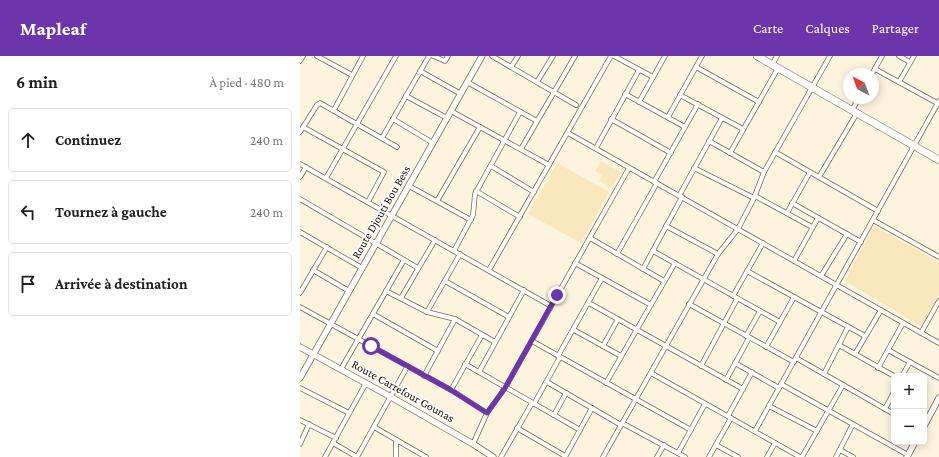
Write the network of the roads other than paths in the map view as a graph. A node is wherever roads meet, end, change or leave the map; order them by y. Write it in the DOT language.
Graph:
graph roads {
  1 [pos="303,56"];
  2 [pos="317,56"];
  3 [pos="363,56"];
  4 [pos="396,56"];
  5 [pos="429,56"];
  6 [pos="433,56"];
  7 [pos="448,56"];
  8 [pos="482,56"];
  9 [pos="492,56"];
  10 [pos="518,56"];
  11 [pos="553,56"];
  12 [pos="575,56"];
  13 [pos="613,56"];
  14 [pos="665,56"];
  15 [pos="702,56"];
  16 [pos="757,56"];
  17 [pos="776,56"];
  18 [pos="830,56"];
  19 [pos="882,56"];
  20 [pos="899,56"];
  21 [pos="914,56"];
  22 [pos="300,61"];
  23 [pos="910,62"];
  24 [pos="775,66"];
  25 [pos="511,67"];
  26 [pos="696,67"];
  27 [pos="876,68"];
  28 [pos="638,70"];
  29 [pos="879,71"];
  30 [pos="420,72"];
  31 [pos="352,76"];
  32 [pos="653,78"];
  33 [pos="467,82"];
  34 [pos="537,82"];
  35 [pos="899,82"];
  36 [pos="812,88"];
  37 [pos="554,92"];
  38 [pos="460,94"];
  39 [pos="625,94"];
  40 [pos="680,95"];
  41 [pos="406,96"];
  42 [pos="639,102"];
  43 [pos="759,102"];
  44 [pos="939,103"];
  45 [pos="576,104"];
  46 [pos="698,104"];
  47 [pos="857,104"];
  48 [pos="334,110"];
  49 [pos="451,111"];
  50 [pos="520,112"];
  51 [pos="855,112"];
  52 [pos="668,117"];
  53 [pos="447,118"];
  54 [pos="722,118"];
  55 [pos="393,119"];
  56 [pos="612,119"];
  57 [pos="537,121"];
  58 [pos="357,123"];
  59 [pos="304,127"];
  60 [pos="480,127"];
  61 [pos="685,127"];
  62 [pos="743,129"];
  63 [pos="300,132"];
  64 [pos="568,132"];
  65 [pos="382,138"];
  66 [pos="506,141"];
  67 [pos="709,142"];
  68 [pos="433,143"];
  69 [pos="914,146"];
  70 [pos="397,147"];
  71 [pos="596,148"];
  72 [pos="343,149"];
  73 [pos="521,149"];
  74 [pos="775,152"];
  75 [pos="670,153"];
  76 [pos="730,153"];
  77 [pos="939,160"];
  78 [pos="300,164"];
  79 [pos="549,165"];
  80 [pos="491,166"];
  81 [pos="306,167"];
  82 [pos="629,168"];
  83 [pos="694,168"];
  84 [pos="764,172"];
  85 [pos="810,172"];
  86 [pos="300,177"];
  87 [pos="819,177"];
  88 [pos="326,178"];
  89 [pos="656,182"];
  90 [pos="409,186"];
  91 [pos="476,192"];
  92 [pos="534,192"];
  93 [pos="681,197"];
  94 [pos="755,197"];
  95 [pos="300,199"];
  96 [pos="437,201"];
  97 [pos="368,202"];
  98 [pos="792,204"];
  99 [pos="878,211"];
  100 [pos="787,213"];
  101 [pos="392,216"];
  102 [pos="520,216"];
  103 [pos="818,218"];
  104 [pos="471,220"];
  105 [pos="873,220"];
  106 [pos="666,226"];
  107 [pos="812,227"];
  108 [pos="738,229"];
  109 [pos="301,234"];
  110 [pos="847,234"];
  111 [pos="590,238"];
  112 [pos="435,240"];
  113 [pos="861,242"];
  114 [pos="763,243"];
  115 [pos="376,244"];
  116 [pos="327,247"];
  117 [pos="454,251"];
  118 [pos="653,251"];
  119 [pos="460,254"];
  120 [pos="617,254"];
  121 [pos="718,254"];
  122 [pos="939,258"];
  123 [pos="404,260"];
  124 [pos="794,261"];
  125 [pos="575,263"];
  126 [pos="675,263"];
  127 [pos="362,268"];
  128 [pos="418,268"];
  129 [pos="643,269"];
  130 [pos="313,270"];
  131 [pos="489,270"];
  132 [pos="747,271"];
  133 [pos="821,276"];
  134 [pos="602,278"];
  135 [pos="703,280"];
  136 [pos="446,281"];
  137 [pos="664,281"];
  138 [pos="836,285"];
  139 [pos="524,290"];
  140 [pos="349,291"];
  141 [pos="386,291"];
  142 [pos="300,293"];
  143 [pos="733,296"];
  144 [pos="794,297"];
  145 [pos="401,298"];
  146 [pos="737,299"];
  147 [pos="939,301"];
  148 [pos="589,303"];
  149 [pos="689,304"];
  150 [pos="651,305"];
  151 [pos="551,306"];
  152 [pos="300,307"];
  153 [pos="881,310"];
  154 [pos="760,311"];
  155 [pos="427,312"];
  156 [pos="821,312"];
  157 [pos="374,314"];
  158 [pos="509,317"];
  159 [pos="455,319"];
  160 [pos="618,319"];
  161 [pos="780,322"];
  162 [pos="331,323"];
  163 [pos="903,323"];
  164 [pos="723,324"];
  165 [pos="848,328"];
  166 [pos="574,330"];
  167 [pos="637,330"];
  168 [pos="921,333"];
  169 [pos="482,335"];
  170 [pos="865,336"];
  171 [pos="747,337"];
  172 [pos="359,339"];
  173 [pos="532,341"];
  174 [pos="495,342"];
  175 [pos="939,343"];
  176 [pos="839,345"];
  177 [pos="603,346"];
  178 [pos="666,346"];
  179 [pos="300,347"];
  180 [pos="766,347"];
  181 [pos="888,350"];
  182 [pos="438,351"];
  183 [pos="313,354"];
  184 [pos="855,354"];
  185 [pos="559,356"];
  186 [pos="621,356"];
  187 [pos="795,360"];
  188 [pos="910,362"];
  189 [pos="735,363"];
  190 [pos="465,364"];
  191 [pos="407,366"];
  192 [pos="701,366"];
  193 [pos="878,368"];
  194 [pos="342,369"];
  195 [pos="479,372"];
  196 [pos="752,372"];
  197 [pos="651,373"];
  198 [pos="904,373"];
  199 [pos="824,374"];
  200 [pos="891,374"];
  201 [pos="424,376"];
  202 [pos="300,378"];
  203 [pos="939,378"];
  204 [pos="726,380"];
  205 [pos="547,382"];
  206 [pos="366,383"];
  207 [pos="606,383"];
  208 [pos="843,385"];
  209 [pos="780,386"];
  210 [pos="300,388"];
  211 [pos="505,388"];
  212 [pos="743,389"];
  213 [pos="451,390"];
  214 [pos="566,393"];
  215 [pos="390,396"];
  216 [pos="891,398"];
  217 [pos="939,398"];
  218 [pos="636,399"];
  219 [pos="533,403"];
  220 [pos="705,404"];
  221 [pos="769,406"];
  222 [pos="592,408"];
  223 [pos="885,409"];
  224 [pos="936,409"];
  225 [pos="829,410"];
  226 [pos="891,412"];
  227 [pos="349,413"];
  228 [pos="487,413"];
  229 [pos="554,415"];
  230 [pos="729,417"];
  231 [pos="300,420"];
  232 [pos="927,422"];
  233 [pos="309,424"];
  234 [pos="622,424"];
  235 [pos="852,424"];
  236 [pos="374,427"];
  237 [pos="517,428"];
  238 [pos="580,430"];
  239 [pos="691,430"];
  240 [pos="755,431"];
  241 [pos="817,431"];
  242 [pos="336,438"];
  243 [pos="396,440"];
  244 [pos="333,443"];
  245 [pos="775,443"];
  246 [pos="300,444"];
  247 [pos="474,444"];
  248 [pos="664,445"];
  249 [pos="716,445"];
  250 [pos="913,445"];
  251 [pos="840,450"];
  252 [pos="678,453"];
  253 [pos="483,454"];
  254 [pos="565,456"];
  255 [pos="735,456"];
  256 [pos="907,456"];
  257 [pos="325,457"];
  258 [pos="357,457"];
  259 [pos="396,457"];
  260 [pos="424,457"];
  261 [pos="493,457"];
  262 [pos="501,457"];
  263 [pos="603,457"];
  264 [pos="657,457"];
  265 [pos="685,457"];
  266 [pos="709,457"];
  267 [pos="767,457"];
  268 [pos="801,457"];
  269 [pos="836,457"];
  270 [pos="853,457"];
  1 -- 22 [label="street"];
  2 -- 31 [label="street"];
  3 -- 31 [label="street"];
  4 -- 58 [label="street"];
  5 -- 30 [label="street"];
  6 -- 7 [label="street"];
  8 -- 33 [label="main road, Route Djouti Bou Bess"];
  9 -- 25 [label="street"];
  10 -- 25 [label="street"];
  11 -- 34 [label="street"];
  12 -- 37 [label="street"];
  13 -- 28 [label="street"];
  13 -- 64 [label="street"];
  14 -- 32 [label="street"];
  15 -- 26 [label="street"];
  16 -- 24 [label="highway"];
  17 -- 24 [label="street"];
  18 -- 36 [label="street"];
  19 -- 27 [label="street"];
  20 -- 23 [label="street"];
  21 -- 23 [label="street"];
  23 -- 35 [label="street"];
  24 -- 36 [label="highway"];
  24 -- 43 [label="street"];
  25 -- 34 [label="street"];
  26 -- 40 [label="street"];
  26 -- 43 [label="street"];
  28 -- 32 [label="street"];
  28 -- 39 [label="street"];
  29 -- 35 [label="street"];
  30 -- 38 [label="street"];
  30 -- 41 [label="street"];
  31 -- 48 [label="street"];
  32 -- 42 [label="street"];
  33 -- 38 [label="main road, Route Djouti Bou Bess"];
  33 -- 50 [label="street"];
  34 -- 37 [label="street"];
  35 -- 44 [label="street"];
  36 -- 51 [label="highway"];
  36 -- 74 [label="street"];
  37 -- 45 [label="street"];
  37 -- 57 [label="street"];
  38 -- 49 [label="main road, Route Djouti Bou Bess"];
  39 -- 42 [label="street"];
  39 -- 56 [label="street"];
  40 -- 46 [label="street"];
  40 -- 52 [label="street"];
  41 -- 53 [label="street"];
  41 -- 55 [label="street"];
  42 -- 52 [label="street"];
  43 -- 62 [label="street"];
  44 -- 69 [label="street"];
  46 -- 54 [label="street"];
  46 -- 61 [label="street"];
  47 -- 51 [label="street"];
  48 -- 58 [label="street"];
  48 -- 59 [label="street"];
  49 -- 53 [label="main road, Route Djouti Bou Bess"];
  49 -- 60 [label="street"];
  50 -- 57 [label="street"];
  50 -- 66 [label="street"];
  51 -- 69 [label="highway"];
  51 -- 87 [label="street"];
  52 -- 61 [label="street"];
  53 -- 68 [label="main road, Route Djouti Bou Bess"];
  54 -- 62 [label="street"];
  54 -- 67 [label="street"];
  55 -- 65 [label="street"];
  55 -- 68 [label="street"];
  56 -- 71 [label="street"];
  56 -- 75 [label="street"];
  57 -- 73 [label="street"];
  58 -- 65 [label="street"];
  58 -- 72 [label="street"];
  59 -- 63 [label="street"];
  59 -- 72 [label="street"];
  60 -- 66 [label="street"];
  60 -- 96 [label="street"];
  61 -- 75 [label="street"];
  62 -- 76 [label="street"];
  64 -- 71 [label="street"];
  64 -- 79 [label="street"];
  65 -- 70 [label="street"];
  66 -- 73 [label="street"];
  66 -- 80 [label="street"];
  67 -- 76 [label="street"];
  67 -- 83 [label="street"];
  68 -- 90 [label="main road, Route Djouti Bou Bess"];
  69 -- 77 [label="highway"];
  69 -- 99 [label="street"];
  71 -- 82 [label="street"];
  72 -- 88 [label="street"];
  72 -- 97 [label="street"];
  73 -- 79 [label="street"];
  74 -- 84 [label="street"];
  74 -- 85 [label="street"];
  75 -- 89 [label="street"];
  76 -- 84 [label="street"];
  78 -- 81 [label="street"];
  79 -- 92 [label="street"];
  80 -- 91 [label="street"];
  80 -- 92 [label="street"];
  81 -- 86 [label="street"];
  81 -- 88 [label="street"];
  82 -- 89 [label="street"];
  82 -- 111 [label="street"];
  83 -- 93 [label="street"];
  83 -- 94 [label="street"];
  84 -- 94 [label="street"];
  85 -- 87 [label="street"];
  85 -- 98 [label="street"];
  87 -- 99 [label="street"];
  88 -- 97 [label="street"];
  89 -- 93 [label="street"];
  89 -- 120 [label="street"];
  90 -- 96 [label="street"];
  90 -- 101 [label="main road, Route Djouti Bou Bess"];
  91 -- 102 [label="street"];
  91 -- 104 [label="street"];
  92 -- 102 [label="street"];
  93 -- 106 [label="street"];
  93 -- 108 [label="street"];
  94 -- 100 [label="street"];
  94 -- 108 [label="street"];
  95 -- 115 [label="street"];
  96 -- 104 [label="street"];
  97 -- 101 [label="street"];
  98 -- 100 [label="street"];
  98 -- 103 [label="street"];
  99 -- 105 [label="street"];
  100 -- 107 [label="street"];
  101 -- 112 [label="street"];
  101 -- 115 [label="main road, Route Djouti Bou Bess"];
  102 -- 131 [label="street"];
  103 -- 107 [label="street"];
  103 -- 110 [label="street"];
  104 -- 117 [label="street"];
  105 -- 113 [label="street"];
  105 -- 122 [label="street"];
  106 -- 118 [label="street"];
  106 -- 121 [label="street"];
  107 -- 124 [label="street"];
  108 -- 114 [label="street"];
  108 -- 121 [label="street"];
  109 -- 116 [label="street"];
  110 -- 113 [label="street"];
  110 -- 133 [label="street"];
  111 -- 120 [label="street"];
  111 -- 125 [label="street"];
  112 -- 117 [label="street"];
  112 -- 128 [label="street"];
  113 -- 138 [label="street"];
  114 -- 124 [label="street"];
  114 -- 132 [label="street"];
  115 -- 123 [label="street"];
  115 -- 127 [label="main road, Route Djouti Bou Bess"];
  116 -- 127 [label="street"];
  116 -- 130 [label="street"];
  117 -- 119 [label="street"];
  118 -- 126 [label="street"];
  118 -- 129 [label="street"];
  119 -- 131 [label="street"];
  119 -- 136 [label="street"];
  120 -- 129 [label="street"];
  121 -- 135 [label="street"];
  123 -- 128 [label="street"];
  123 -- 141 [label="street"];
  124 -- 133 [label="street"];
  125 -- 134 [label="street"];
  125 -- 151 [label="street"];
  126 -- 135 [label="street"];
  126 -- 137 [label="street"];
  127 -- 140 [label="main road, Route Djouti Bou Bess"];
  128 -- 145 [label="street"];
  129 -- 137 [label="street"];
  130 -- 140 [label="street"];
  130 -- 142 [label="street"];
  131 -- 139 [label="street"];
  132 -- 143 [label="street"];
  132 -- 144 [label="street"];
  133 -- 138 [label="street"];
  134 -- 148 [label="street"];
  134 -- 150 [label="street"];
  135 -- 143 [label="street"];
  135 -- 149 [label="street"];
  136 -- 155 [label="street"];
  136 -- 158 [label="street"];
  137 -- 150 [label="street"];
  138 -- 153 [label="street"];
  138 -- 156 [label="street"];
  139 -- 151 [label="street"];
  139 -- 158 [label="street"];
  140 -- 162 [label="main road, Route Djouti Bou Bess"];
  141 -- 145 [label="street"];
  141 -- 157 [label="street"];
  143 -- 146 [label="street"];
  144 -- 156 [label="street"];
  144 -- 161 [label="street"];
  145 -- 155 [label="street"];
  146 -- 154 [label="street"];
  146 -- 164 [label="street"];
  147 -- 168 [label="street"];
  148 -- 160 [label="street"];
  148 -- 166 [label="street"];
  149 -- 164 [label="street"];
  149 -- 178 [label="street"];
  150 -- 167 [label="street"];
  151 -- 173 [label="street"];
  152 -- 162 [label="street"];
  153 -- 163 [label="street"];
  153 -- 170 [label="street"];
  154 -- 161 [label="street"];
  154 -- 171 [label="street"];
  155 -- 159 [label="street"];
  156 -- 165 [label="street"];
  156 -- 187 [label="street"];
  157 -- 172 [label="street"];
  157 -- 182 [label="street"];
  158 -- 174 [label="street"];
  159 -- 169 [label="street"];
  159 -- 182 [label="street"];
  160 -- 167 [label="street"];
  160 -- 177 [label="street"];
  161 -- 180 [label="street"];
  162 -- 172 [label="street"];
  162 -- 183 [label="main road, Route Djouti Bou Bess"];
  163 -- 168 [label="street"];
  163 -- 181 [label="street"];
  164 -- 171 [label="street"];
  164 -- 192 [label="street"];
  165 -- 170 [label="street"];
  165 -- 176 [label="street"];
  166 -- 177 [label="street"];
  166 -- 185 [label="street"];
  167 -- 178 [label="street"];
  167 -- 186 [label="street"];
  168 -- 175 [label="street"];
  169 -- 174 [label="street"];
  169 -- 190 [label="street"];
  170 -- 184 [label="street"];
  171 -- 180 [label="street"];
  171 -- 189 [label="street"];
  172 -- 191 [label="street"];
  172 -- 194 [label="street"];
  173 -- 185 [label="street"];
  173 -- 211 [label="street"];
  174 -- 195 [label="street"];
  176 -- 184 [label="street"];
  176 -- 199 [label="street"];
  177 -- 186 [label="street"];
  178 -- 192 [label="street"];
  178 -- 197 [label="street"];
  179 -- 183 [label="main road, Route Carrefour Gounas"];
  180 -- 187 [label="street"];
  181 -- 188 [label="street"];
  181 -- 193 [label="street"];
  182 -- 201 [label="street"];
  183 -- 194 [label="main road, Route Carrefour Gounas"];
  183 -- 202 [label="main road, Route Djouti Bou Bess"];
  184 -- 193 [label="street"];
  185 -- 205 [label="street"];
  185 -- 207 [label="street"];
  186 -- 207 [label="street"];
  187 -- 199 [label="street"];
  187 -- 209 [label="street"];
  188 -- 198 [label="street"];
  188 -- 203 [label="street"];
  189 -- 196 [label="street"];
  189 -- 204 [label="street"];
  190 -- 195 [label="street"];
  190 -- 213 [label="street"];
  191 -- 201 [label="street"];
  191 -- 215 [label="street"];
  192 -- 204 [label="street"];
  193 -- 200 [label="street"];
  194 -- 206 [label="main road, Route Carrefour Gounas"];
  195 -- 211 [label="street"];
  196 -- 209 [label="street"];
  196 -- 212 [label="street"];
  197 -- 218 [label="street"];
  197 -- 220 [label="street"];
  199 -- 208 [label="street"];
  201 -- 213 [label="street"];
  204 -- 212 [label="street"];
  205 -- 214 [label="street"];
  205 -- 219 [label="street"];
  206 -- 215 [label="main road, Route Carrefour Gounas"];
  206 -- 227 [label="street"];
  207 -- 218 [label="street"];
  208 -- 223 [label="street"];
  208 -- 225 [label="street"];
  209 -- 221 [label="street"];
  209 -- 225 [label="street"];
  210 -- 227 [label="street"];
  211 -- 219 [label="street"];
  211 -- 228 [label="street"];
  212 -- 230 [label="street"];
  213 -- 228 [label="street"];
  214 -- 222 [label="street"];
  214 -- 229 [label="street"];
  215 -- 236 [label="street"];
  215 -- 247 [label="main road, Route Carrefour Gounas"];
  216 -- 223 [label="street"];
  217 -- 224 [label="main road"];
  218 -- 234 [label="street"];
  218 -- 239 [label="street"];
  219 -- 229 [label="street"];
  219 -- 237 [label="street"];
  220 -- 230 [label="street"];
  220 -- 239 [label="street"];
  221 -- 240 [label="street"];
  221 -- 241 [label="street"];
  222 -- 234 [label="street"];
  222 -- 238 [label="street"];
  223 -- 226 [label="street"];
  224 -- 232 [label="main road"];
  225 -- 235 [label="street"];
  225 -- 241 [label="street"];
  227 -- 242 [label="street"];
  228 -- 247 [label="street"];
  229 -- 238 [label="street"];
  230 -- 240 [label="street"];
  230 -- 249 [label="street"];
  231 -- 233 [label="street"];
  233 -- 242 [label="street"];
  233 -- 246 [label="street"];
  234 -- 248 [label="street"];
  234 -- 263 [label="street"];
  235 -- 251 [label="street"];
  235 -- 256 [label="street"];
  236 -- 243 [label="street"];
  236 -- 258 [label="street"];
  237 -- 254 [label="street"];
  237 -- 262 [label="street"];
  238 -- 254 [label="street"];
  239 -- 252 [label="street"];
  240 -- 245 [label="street"];
  241 -- 268 [label="street"];
  242 -- 244 [label="street"];
  243 -- 259 [label="street"];
  243 -- 260 [label="street"];
  244 -- 257 [label="street"];
  244 -- 258 [label="street"];
  245 -- 267 [label="street"];
  245 -- 268 [label="street"];
  247 -- 253 [label="main road, Route Carrefour Gounas"];
  248 -- 252 [label="street"];
  248 -- 264 [label="street"];
  249 -- 255 [label="street"];
  249 -- 266 [label="street"];
  250 -- 256 [label="main road"];
  251 -- 269 [label="street"];
  251 -- 270 [label="street"];
  252 -- 265 [label="street"];
  253 -- 261 [label="main road, Route Carrefour Gounas"];
}
